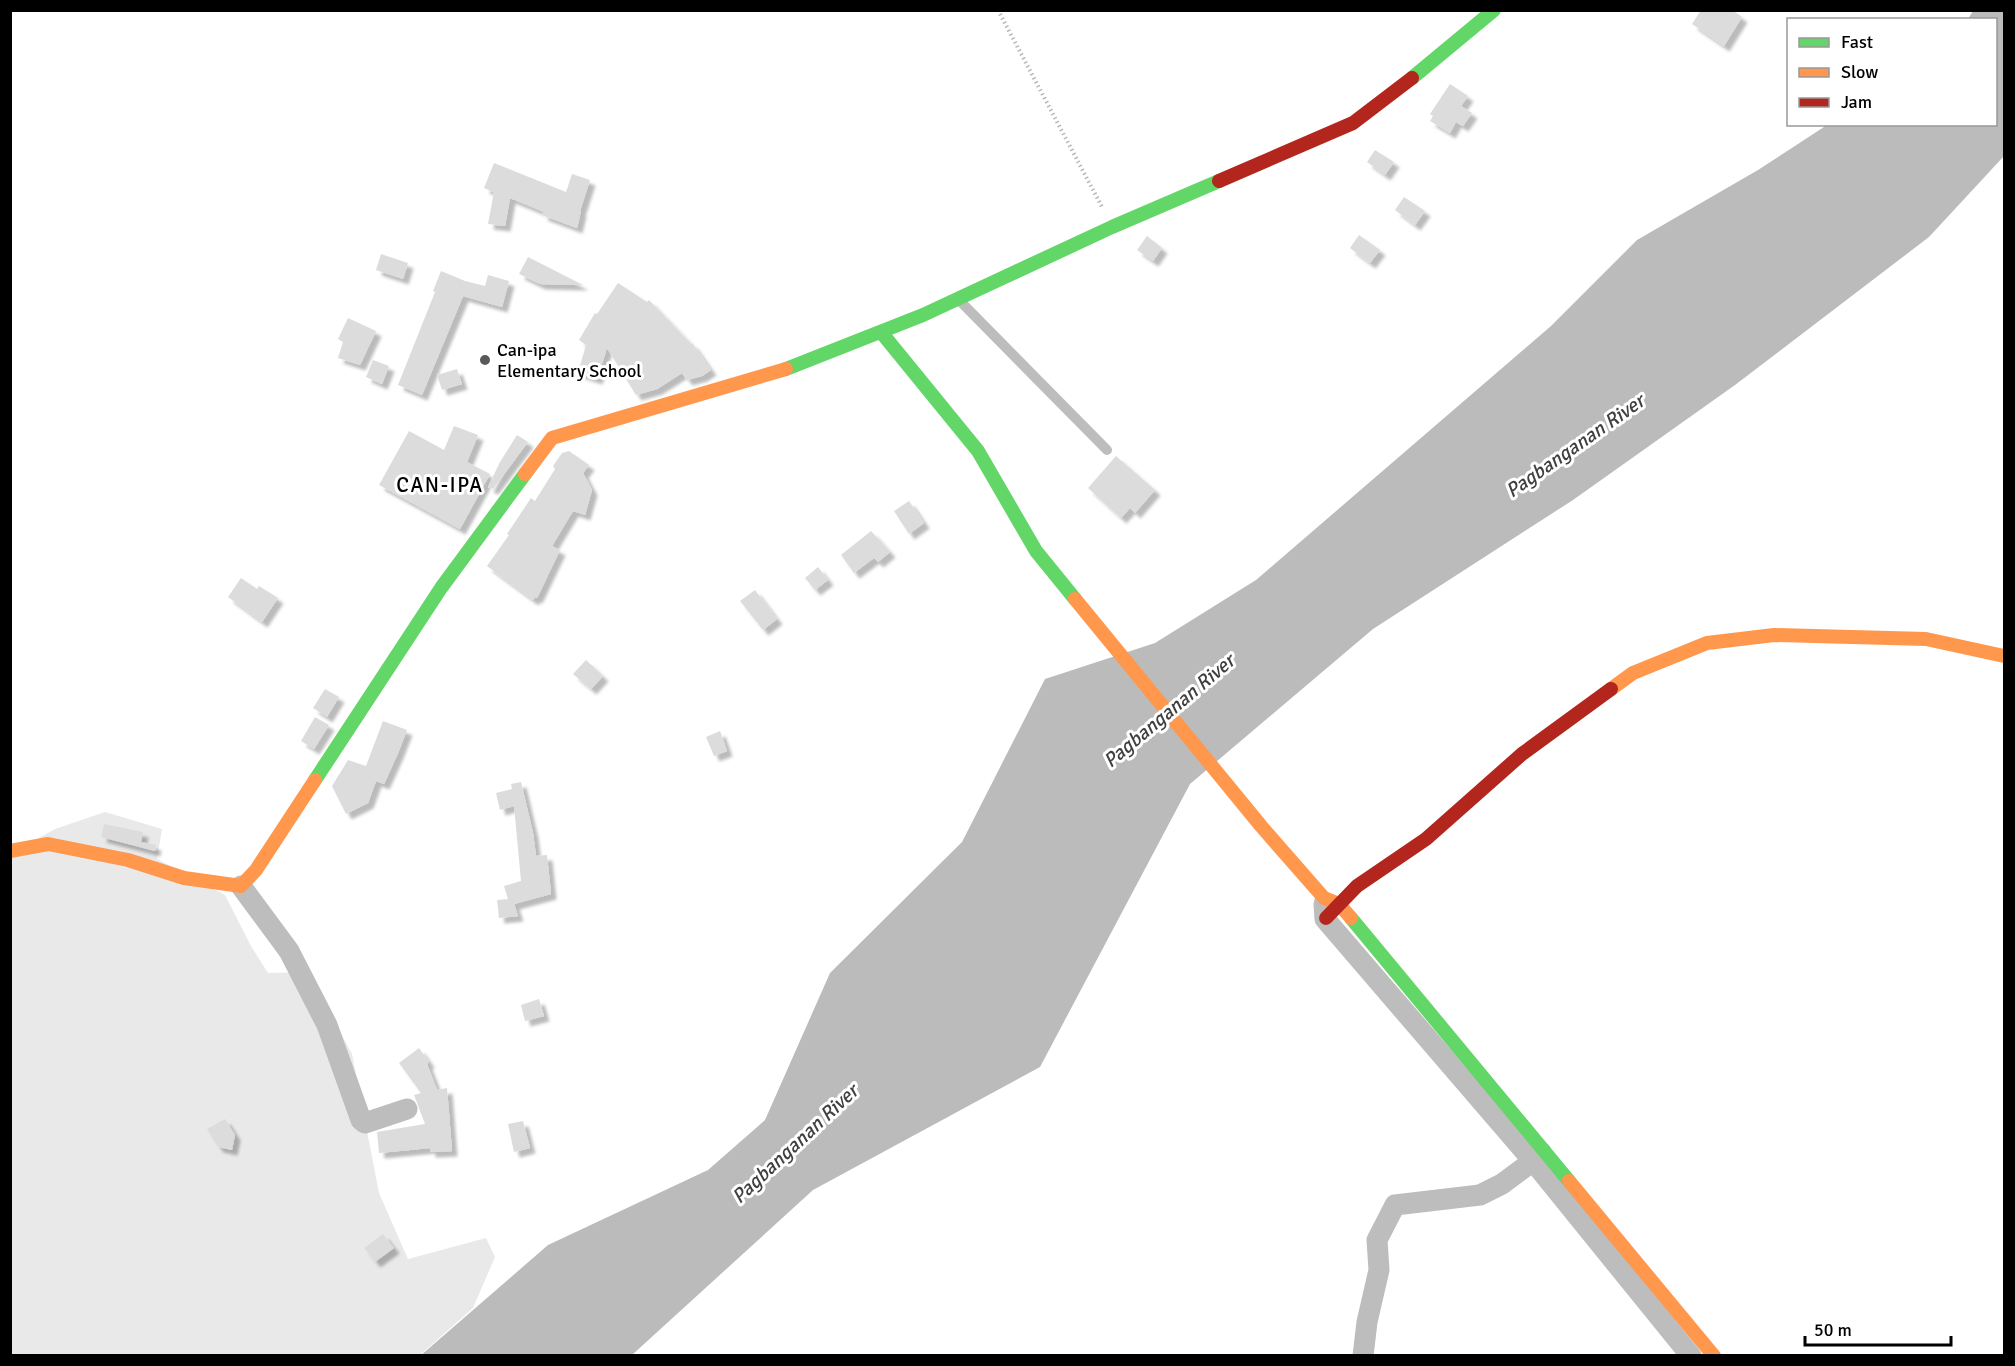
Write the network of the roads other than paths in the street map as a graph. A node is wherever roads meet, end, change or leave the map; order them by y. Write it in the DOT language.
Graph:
graph roads {
  1 [pos="1494,10"];
  2 [pos="957,299"];
  3 [pos="881,332"];
  4 [pos="1107,450"];
  5 [pos="2004,656"];
  6 [pos="10,851"];
  7 [pos="240,886"];
  8 [pos="1329,907"];
  9 [pos="407,1109"];
  10 [pos="1538,1155"];
  11 [pos="1364,1356"];
  12 [pos="1691,1356"];
  13 [pos="1714,1356"];
  1 -- 2 [label="street"];
  2 -- 3 [label="street"];
  2 -- 4 [label="lane"];
  3 -- 7 [label="street"];
  3 -- 8 [label="street"];
  5 -- 8 [label="street"];
  6 -- 7 [label="street"];
  7 -- 9 [label="street"];
  8 -- 10 [label="street"];
  10 -- 11 [label="street"];
  10 -- 12 [label="street"];
  10 -- 13 [label="street"];
}
